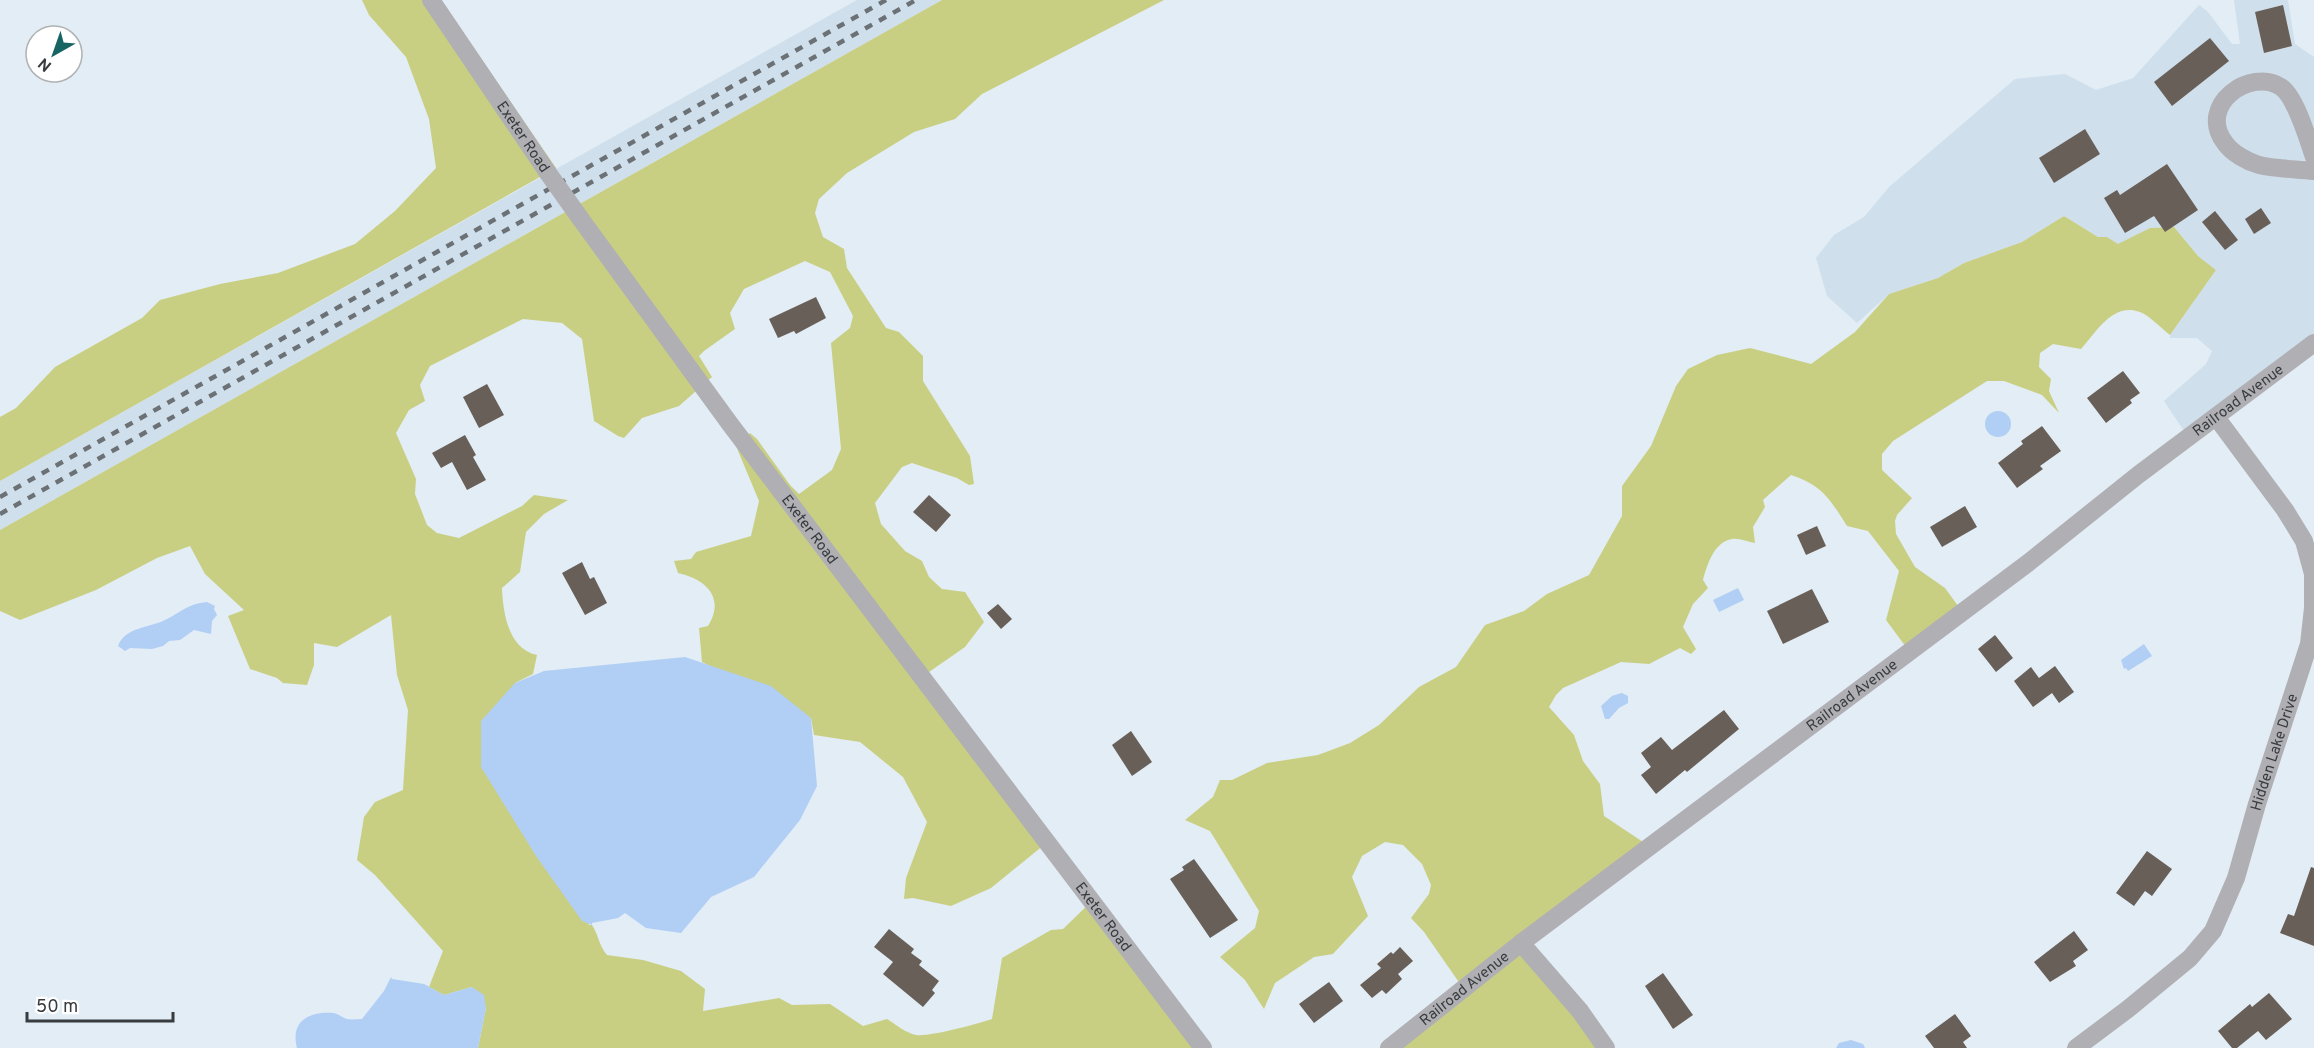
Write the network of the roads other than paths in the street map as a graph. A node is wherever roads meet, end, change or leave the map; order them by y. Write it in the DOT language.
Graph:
graph roads {
  1 [pos="431,0"];
  2 [pos="2314,157"];
  3 [pos="2314,171"];
  4 [pos="2314,343"];
  5 [pos="2216,417"];
  6 [pos="1521,943"];
  7 [pos="1203,1048"];
  8 [pos="1389,1048"];
  9 [pos="1606,1048"];
  10 [pos="2076,1048"];
  1 -- 7 [label="street, Exeter Road, bridge"];
  2 -- 3 [label="street"];
  4 -- 5 [label="street, Railroad Avenue"];
  5 -- 6 [label="street, Railroad Avenue"];
  5 -- 10 [label="street, Hidden Lake Drive"];
  6 -- 8 [label="street, Railroad Avenue"];
  6 -- 9 [label="street"];
}
